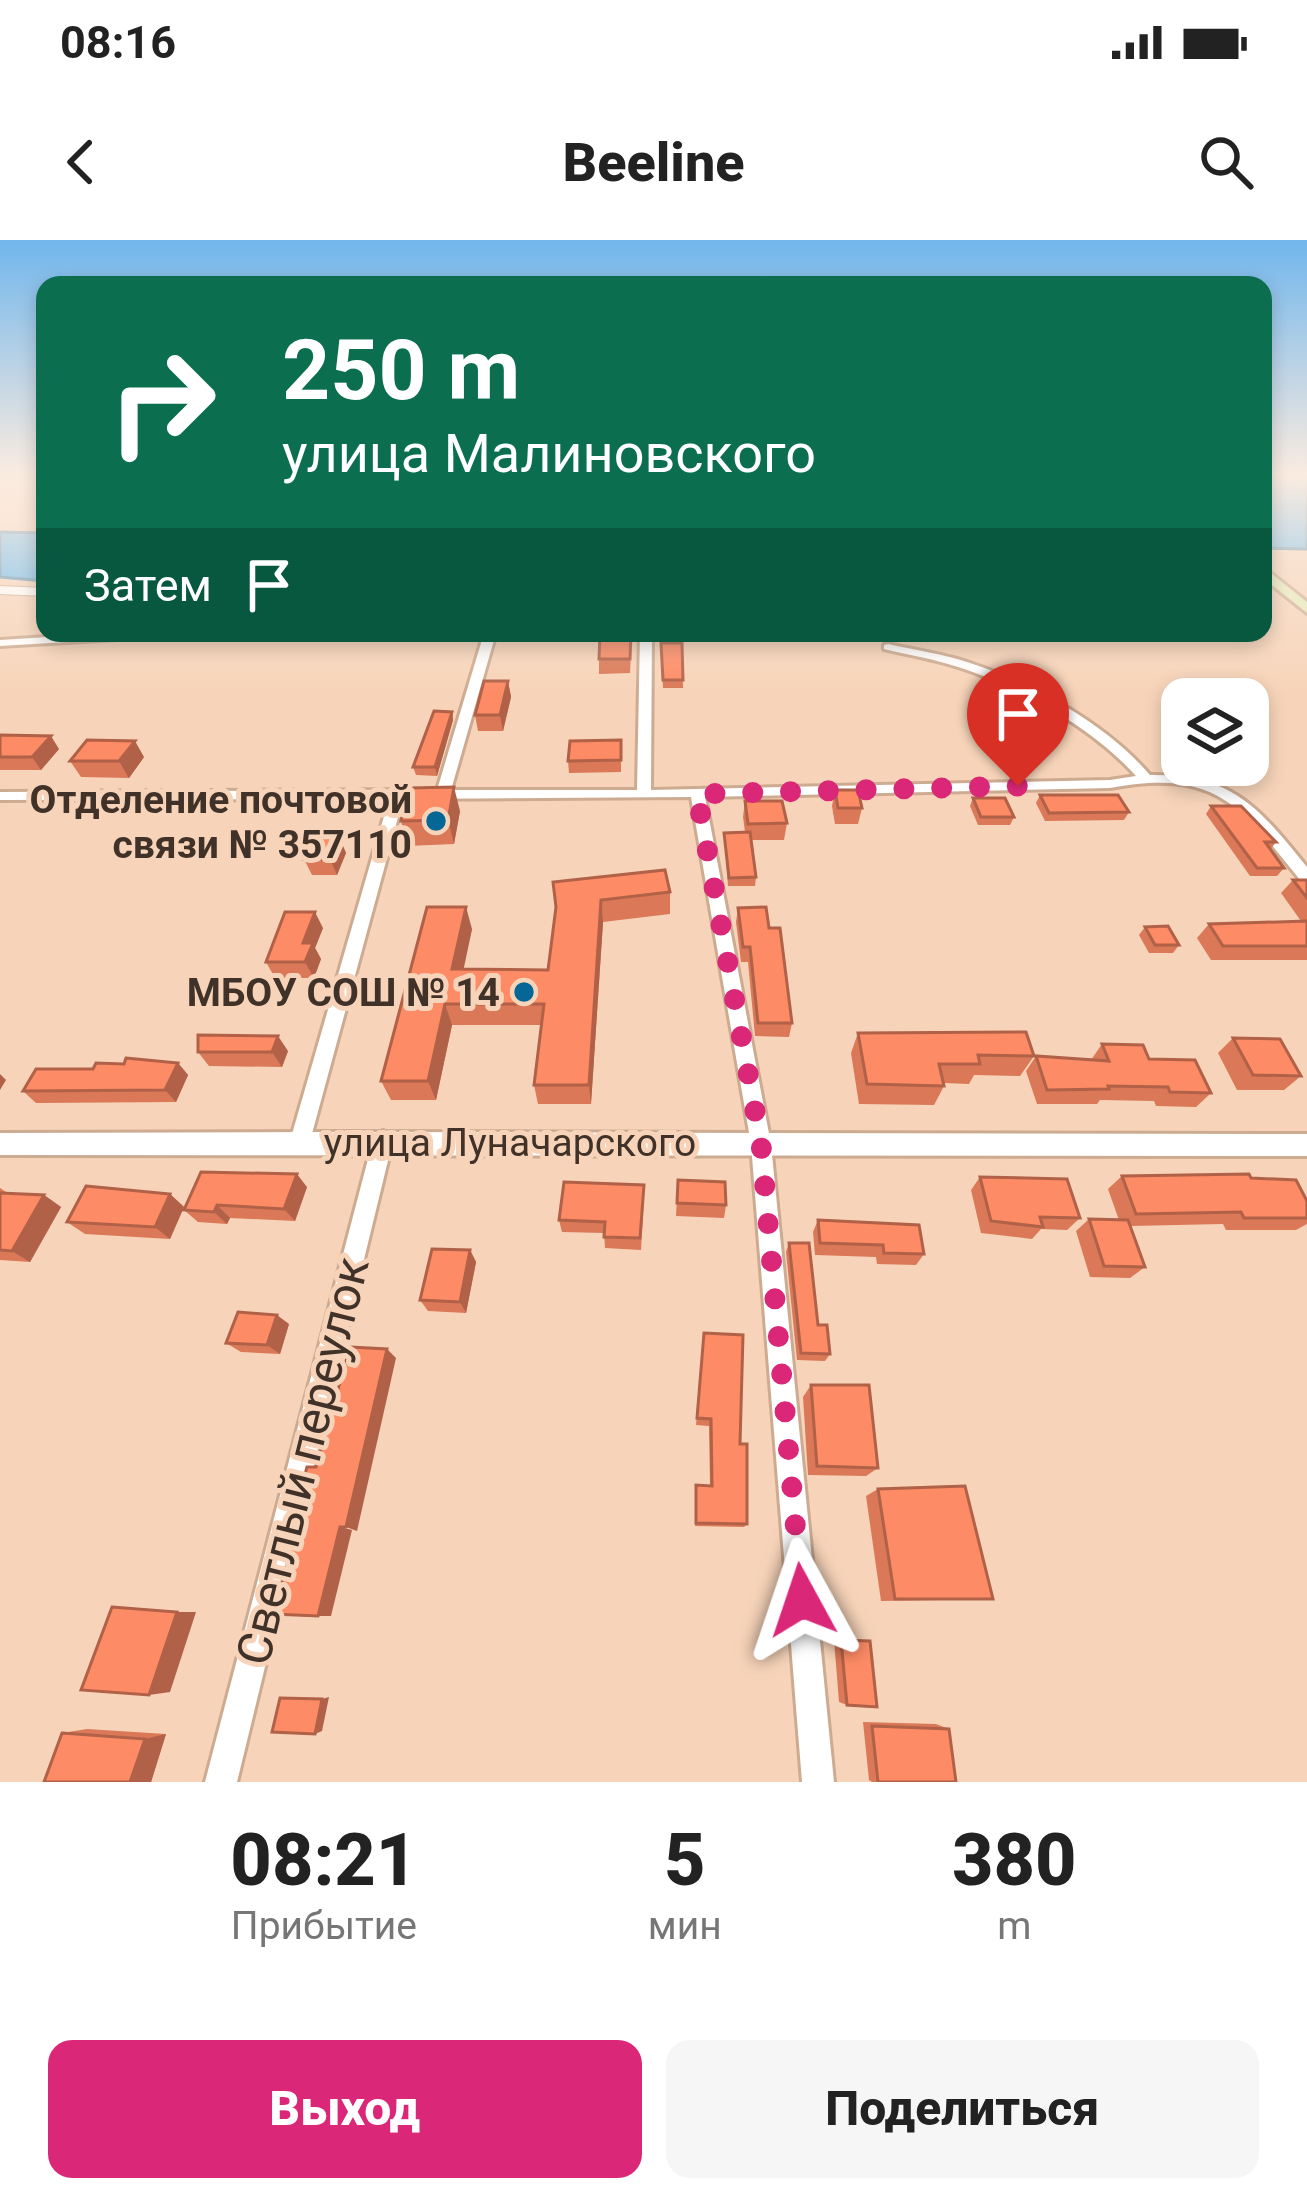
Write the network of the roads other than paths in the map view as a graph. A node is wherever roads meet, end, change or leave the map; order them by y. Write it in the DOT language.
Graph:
graph roads {
  1 [pos="1272,569"];
  2 [pos="1272,577"];
  3 [pos="0,590"];
  4 [pos="36,592"];
  5 [pos="1300,597"];
  6 [pos="1307,609"];
  7 [pos="36,641"];
  8 [pos="487,642"];
  9 [pos="646,642"];
  10 [pos="0,643"];
  11 [pos="888,647"];
  12 [pos="1144,776"];
  13 [pos="443,794"];
  14 [pos="644,794"];
  15 [pos="697,794"];
  16 [pos="0,796"];
  17 [pos="397,796"];
  18 [pos="1307,877"];
  19 [pos="383,1140"];
  20 [pos="300,1141"];
  21 [pos="0,1144"];
  22 [pos="761,1144"];
  23 [pos="1307,1145"];
  24 [pos="221,1782"];
  25 [pos="818,1782"];
  1 -- 5 [label="main road"];
  2 -- 5 [label="main road"];
  3 -- 4 [label="street"];
  5 -- 6 [label="main road"];
  7 -- 10 [label="street"];
  8 -- 13 [label="street"];
  9 -- 14 [label="street"];
  11 -- 12 [label="street"];
  12 -- 15 [label="street"];
  12 -- 18 [label="street"];
  13 -- 14 [label="street"];
  13 -- 17 [label="street"];
  14 -- 15 [label="street"];
  15 -- 22 [label="street"];
  16 -- 17 [label="street"];
  17 -- 20 [label="street"];
  19 -- 20 [label="street, улица Луначарского"];
  19 -- 22 [label="street, улица Луначарского"];
  19 -- 24 [label="street, Светлый переулок"];
  20 -- 21 [label="street, улица Луначарского"];
  22 -- 23 [label="street, улица Луначарского"];
  22 -- 25 [label="street"];
}
